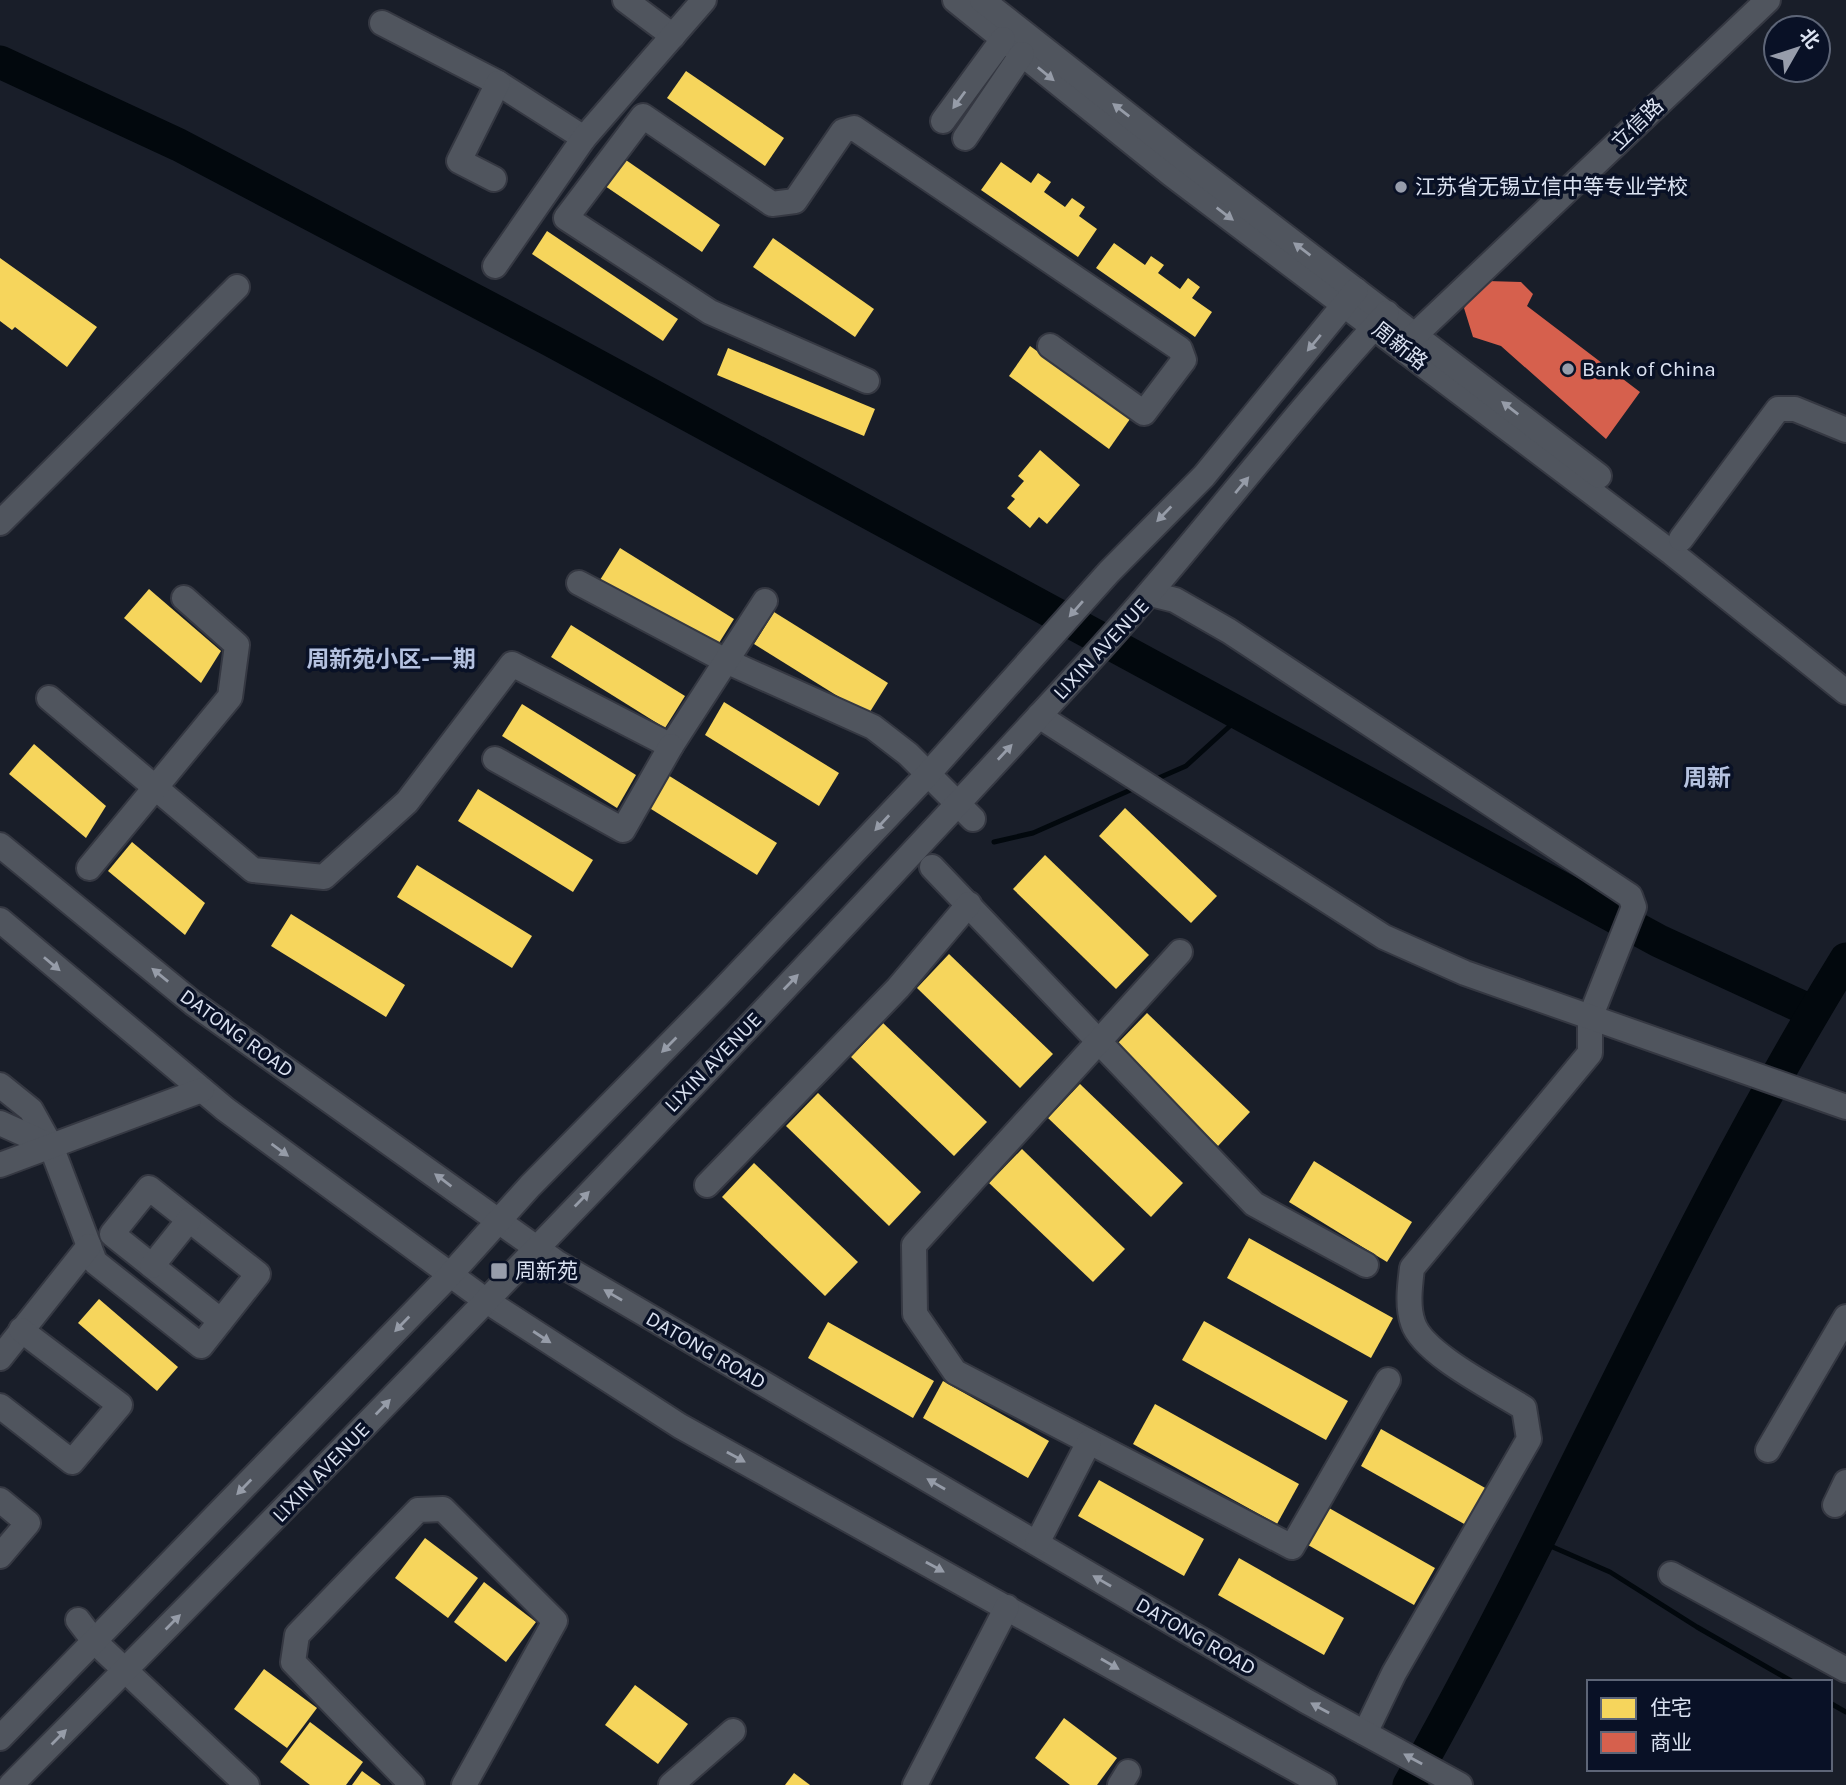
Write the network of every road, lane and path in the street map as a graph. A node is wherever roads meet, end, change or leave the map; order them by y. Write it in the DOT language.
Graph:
graph roads {
  1 [pos="625,0"];
  2 [pos="704,0"];
  3 [pos="955,0"];
  4 [pos="982,0"];
  5 [pos="1768,0"];
  6 [pos="382,23"];
  7 [pos="673,36"];
  8 [pos="1013,47"];
  9 [pos="498,83"];
  10 [pos="943,121"];
  11 [pos="584,138"];
  12 [pos="965,138"];
  13 [pos="494,178"];
  14 [pos="495,266"];
  15 [pos="237,287"];
  16 [pos="1351,297"];
  17 [pos="1381,320"];
  18 [pos="1415,335"];
  19 [pos="1050,346"];
  20 [pos="867,381"];
  21 [pos="1846,430"];
  22 [pos="0,523"];
  23 [pos="1681,539"];
  24 [pos="579,583"];
  25 [pos="1151,594"];
  26 [pos="184,598"];
  27 [pos="765,601"];
  28 [pos="726,661"];
  29 [pos="1846,671"];
  30 [pos="1846,692"];
  31 [pos="49,698"];
  32 [pos="1039,716"];
  33 [pos="671,746"];
  34 [pos="495,760"];
  35 [pos="929,773"];
  36 [pos="154,786"];
  37 [pos="965,810"];
  38 [pos="0,845"];
  39 [pos="932,867"];
  40 [pos="89,868"];
  41 [pos="969,904"];
  42 [pos="3,928"];
  43 [pos="1180,952"];
  44 [pos="1590,1018"];
  45 [pos="1098,1040"];
  46 [pos="0,1084"];
  47 [pos="201,1090"];
  48 [pos="1846,1107"];
  49 [pos="0,1123"];
  50 [pos="51,1146"];
  51 [pos="0,1165"];
  52 [pos="707,1185"];
  53 [pos="189,1220"];
  54 [pos="498,1221"];
  55 [pos="89,1246"];
  56 [pos="535,1248"];
  57 [pos="1366,1265"];
  58 [pos="152,1266"];
  59 [pos="450,1275"];
  60 [pos="485,1300"];
  61 [pos="1846,1317"];
  62 [pos="221,1321"];
  63 [pos="21,1330"];
  64 [pos="0,1358"];
  65 [pos="1388,1380"];
  66 [pos="0,1406"];
  67 [pos="1089,1442"];
  68 [pos="1768,1450"];
  69 [pos="1846,1482"];
  70 [pos="0,1500"];
  71 [pos="1835,1505"];
  72 [pos="1037,1543"];
  73 [pos="0,1556"];
  74 [pos="1671,1574"];
  75 [pos="1007,1607"];
  76 [pos="78,1620"];
  77 [pos="94,1642"];
  78 [pos="125,1670"];
  79 [pos="1846,1670"];
  80 [pos="733,1731"];
  81 [pos="1372,1737"];
  82 [pos="0,1738"];
  83 [pos="1453,1781"];
  84 [pos="10,1785"];
  85 [pos="247,1785"];
  86 [pos="412,1785"];
  87 [pos="464,1785"];
  88 [pos="671,1785"];
  89 [pos="915,1785"];
  90 [pos="1324,1785"];
  1 -- 7 [label="street"];
  2 -- 7 [label="street"];
  3 -- 8 [label="street, 周新路"];
  16 -- 4 [label="street, 周新路, one-way"];
  5 -- 18 [label="street, 立信路"];
  6 -- 9 [label="street"];
  7 -- 11 [label="street"];
  8 -- 10 [label="street, one-way"];
  8 -- 12 [label="street"];
  8 -- 16 [label="street, 周新路, one-way"];
  9 -- 11 [label="street"];
  9 -- 13 [label="street"];
  11 -- 14 [label="street"];
  15 -- 22 [label="street"];
  16 -- 17 [label="street, 周新路"];
  16 -- 35 [label="street, LIXIN AVENUE, one-way"];
  17 -- 18 [label="street, 周新路"];
  25 -- 17 [label="street, LIXIN AVENUE, one-way"];
  17 -- 30 [label="street, 周新路"];
  23 -- 18 [label="street, 周新路, one-way"];
  19 -- 20 [label="street"];
  21 -- 23 [label="street"];
  23 -- 29 [label="street, 周新路"];
  24 -- 28 [label="street"];
  25 -- 32 [label="street, LIXIN AVENUE"];
  25 -- 44 [label="street"];
  26 -- 36 [label="street"];
  27 -- 28 [label="street"];
  28 -- 33 [label="street"];
  28 -- 35 [label="street"];
  31 -- 36 [label="street"];
  37 -- 32 [label="street, LIXIN AVENUE, one-way"];
  32 -- 44 [label="street"];
  33 -- 34 [label="street"];
  33 -- 36 [label="street"];
  35 -- 37 [label="street"];
  35 -- 54 [label="street, LIXIN AVENUE, one-way"];
  36 -- 40 [label="street"];
  56 -- 37 [label="street, LIXIN AVENUE, one-way"];
  54 -- 38 [label="street, DATONG ROAD, one-way"];
  39 -- 41 [label="street"];
  41 -- 45 [label="street"];
  41 -- 52 [label="street"];
  42 -- 47 [label="street, one-way"];
  43 -- 45 [label="street"];
  44 -- 48 [label="street"];
  44 -- 81 [label="street"];
  45 -- 57 [label="street"];
  45 -- 67 [label="street"];
  46 -- 50 [label="street"];
  47 -- 50 [label="street"];
  47 -- 59 [label="street, one-way"];
  49 -- 50 [label="street"];
  50 -- 51 [label="street"];
  50 -- 55 [label="street"];
  53 -- 58 [label="street"];
  53 -- 58 [label="street"];
  53 -- 62 [label="street"];
  54 -- 56 [label="street, DATONG ROAD"];
  54 -- 59 [label="street, LIXIN AVENUE"];
  55 -- 62 [label="street"];
  55 -- 63 [label="street"];
  56 -- 60 [label="street, LIXIN AVENUE"];
  72 -- 56 [label="street, DATONG ROAD, one-way"];
  58 -- 62 [label="street"];
  59 -- 60 [label="street"];
  59 -- 77 [label="street, LIXIN AVENUE, one-way"];
  60 -- 75 [label="street, one-way"];
  78 -- 60 [label="street, LIXIN AVENUE, one-way"];
  61 -- 68 [label="street"];
  63 -- 64 [label="street"];
  63 -- 66 [label="street"];
  65 -- 67 [label="street"];
  67 -- 72 [label="street"];
  69 -- 71 [label="street"];
  70 -- 73 [label="street"];
  81 -- 72 [label="street, DATONG ROAD, one-way"];
  74 -- 79 [label="street"];
  75 -- 89 [label="street"];
  75 -- 90 [label="street, one-way"];
  76 -- 77 [label="street"];
  77 -- 78 [label="street"];
  77 -- 82 [label="street, LIXIN AVENUE"];
  84 -- 78 [label="street, LIXIN AVENUE, one-way"];
  78 -- 85 [label="street"];
  80 -- 88 [label="street"];
  83 -- 81 [label="street, DATONG ROAD, one-way"];
  86 -- 87 [label="street"];
}
